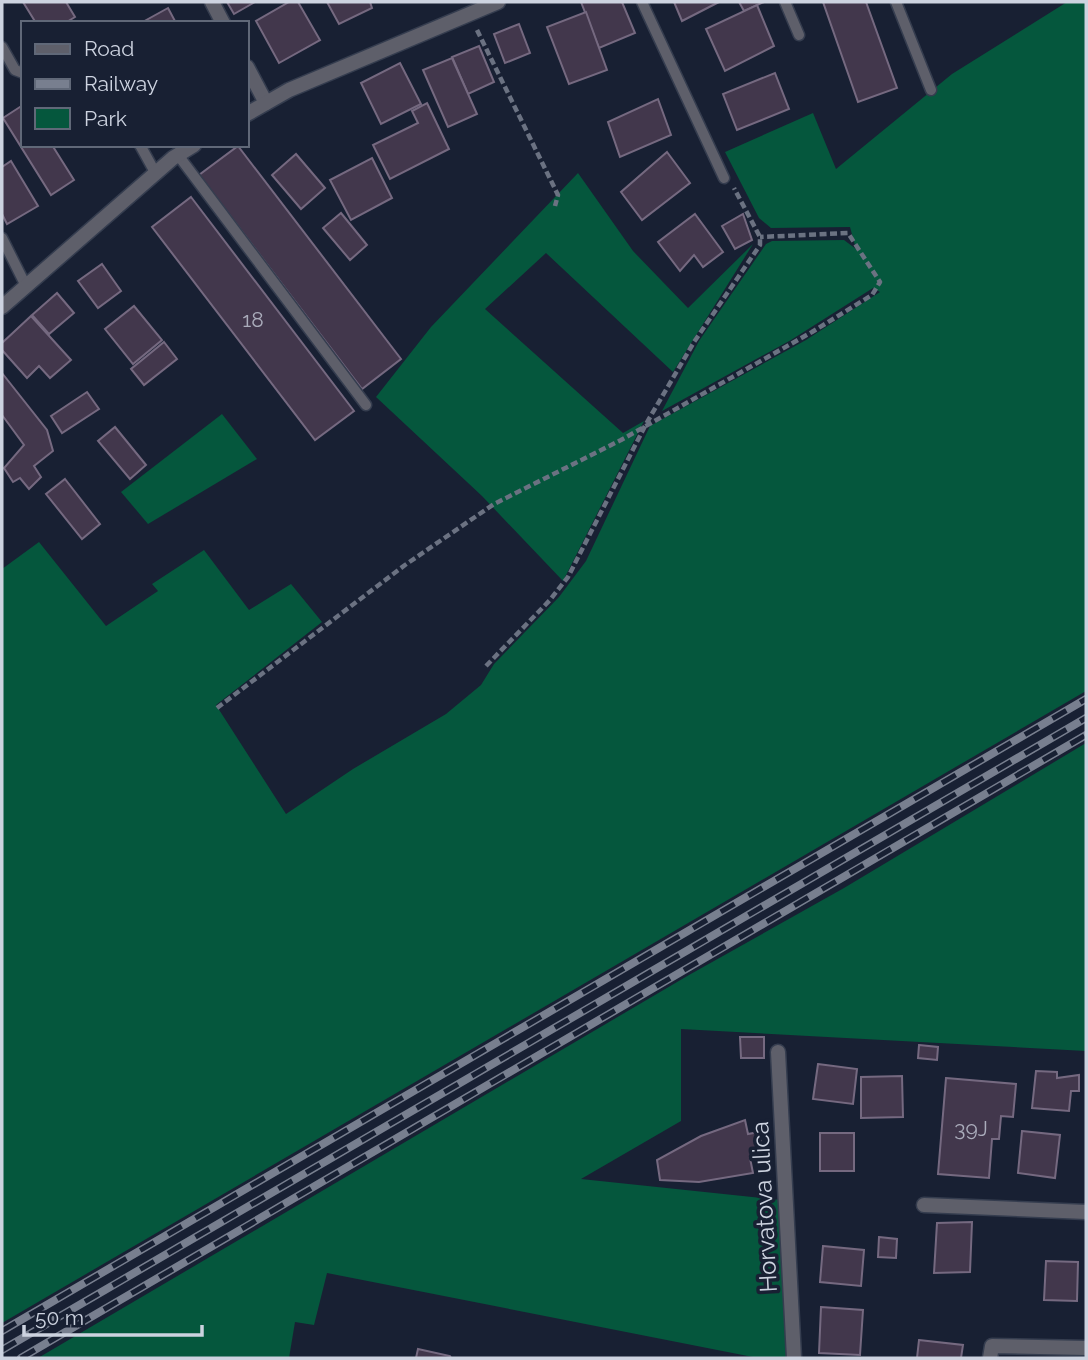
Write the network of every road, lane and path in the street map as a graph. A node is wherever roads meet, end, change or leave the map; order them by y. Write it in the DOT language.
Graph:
graph roads {
  1 [pos="212,2"];
  2 [pos="498,2"];
  3 [pos="642,2"];
  4 [pos="785,2"];
  5 [pos="896,2"];
  6 [pos="469,14"];
  7 [pos="222,21"];
  8 [pos="799,35"];
  9 [pos="2,47"];
  10 [pos="248,70"];
  11 [pos="21,72"];
  12 [pos="931,90"];
  13 [pos="266,103"];
  14 [pos="248,113"];
  15 [pos="141,147"];
  16 [pos="191,147"];
  17 [pos="178,155"];
  18 [pos="156,174"];
  19 [pos="724,178"];
  20 [pos="555,206"];
  21 [pos="760,236"];
  22 [pos="2,238"];
  23 [pos="26,286"];
  24 [pos="2,307"];
  25 [pos="366,405"];
  26 [pos="646,424"];
  27 [pos="486,666"];
  28 [pos="217,708"];
  29 [pos="778,1052"];
  30 [pos="924,1205"];
  31 [pos="1086,1212"];
  32 [pos="1086,1348"];
  33 [pos="794,1358"];
  34 [pos="990,1358"];
  1 -- 7 [label="street"];
  2 -- 6 [label="street"];
  3 -- 19 [label="lane"];
  4 -- 8 [label="lane"];
  5 -- 12 [label="lane"];
  6 -- 13 [label="street"];
  6 -- 20 [label="path"];
  9 -- 11 [label="lane"];
  10 -- 13 [label="street"];
  13 -- 14 [label="street"];
  15 -- 18 [label="lane"];
  16 -- 17 [label="street"];
  17 -- 18 [label="street"];
  17 -- 25 [label="lane"];
  18 -- 23 [label="street"];
  19 -- 21 [label="path"];
  21 -- 26 [label="path"];
  21 -- 26 [label="path"];
  22 -- 23 [label="lane"];
  23 -- 24 [label="street"];
  26 -- 27 [label="path"];
  26 -- 28 [label="path"];
  29 -- 33 [label="street, Horvatova ulica"];
  30 -- 31 [label="street"];
  32 -- 34 [label="street"];
}
